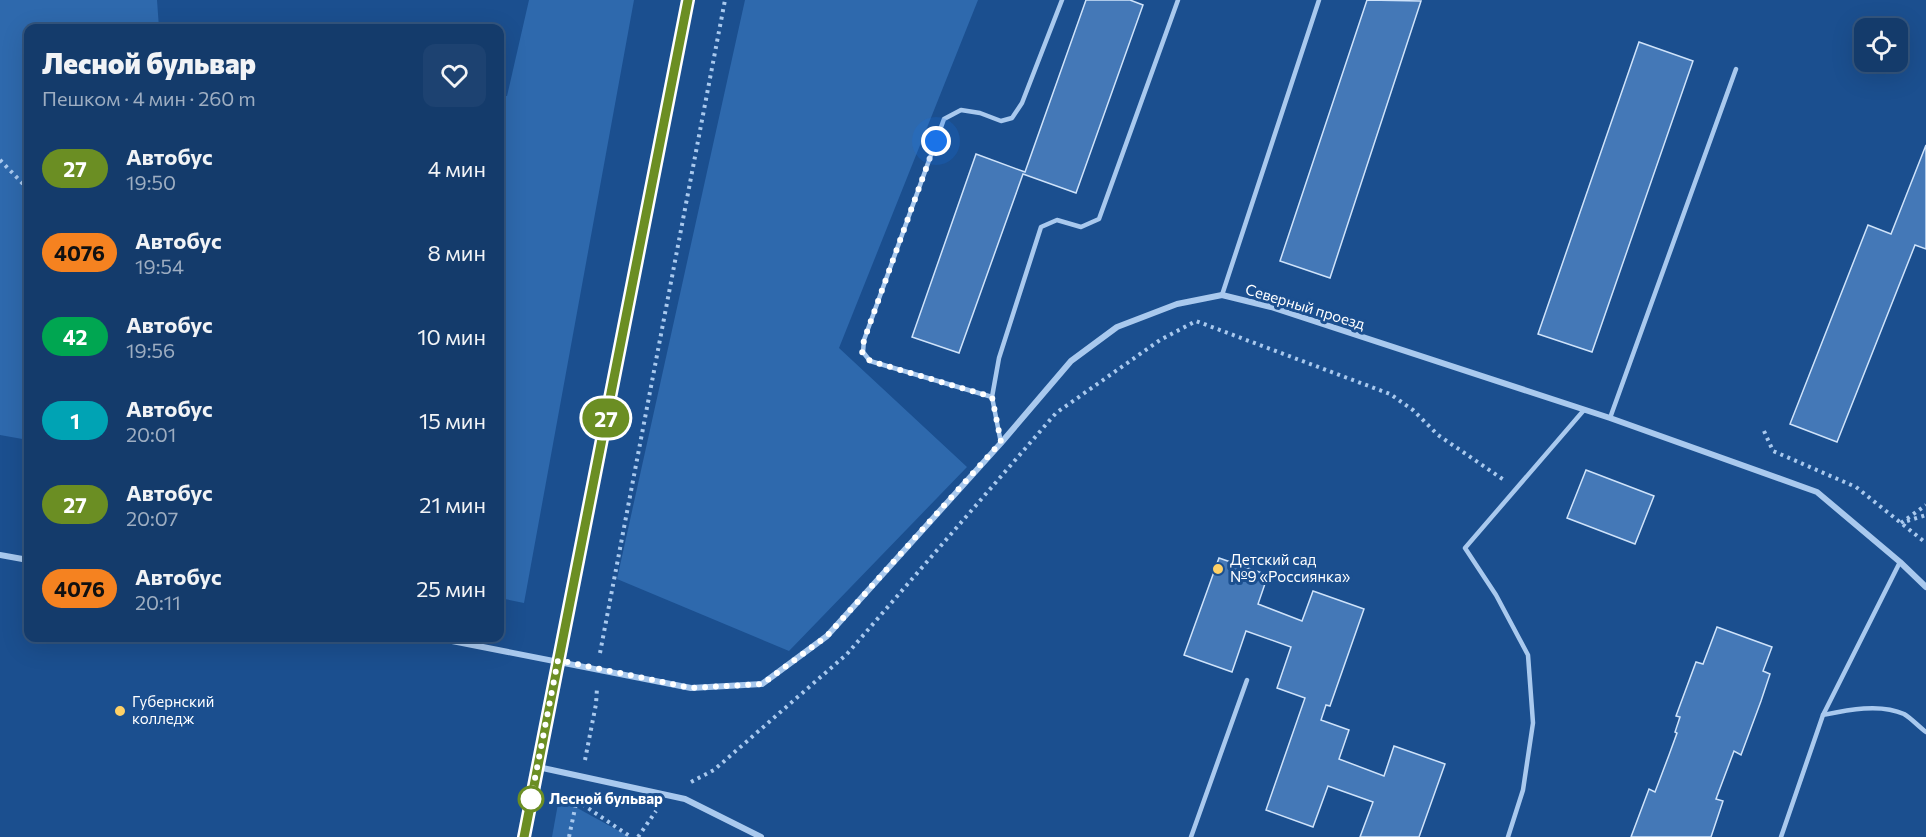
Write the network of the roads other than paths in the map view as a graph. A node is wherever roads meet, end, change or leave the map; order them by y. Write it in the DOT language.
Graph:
graph roads {
  1 [pos="688,0"];
  2 [pos="1062,0"];
  3 [pos="1178,0"];
  4 [pos="1319,0"];
  5 [pos="1736,69"];
  6 [pos="1222,295"];
  7 [pos="992,397"];
  8 [pos="1584,410"];
  9 [pos="1610,418"];
  10 [pos="1001,442"];
  11 [pos="0,555"];
  12 [pos="24,559"];
  13 [pos="1900,562"];
  14 [pos="1926,587"];
  15 [pos="459,642"];
  16 [pos="558,660"];
  17 [pos="1247,680"];
  18 [pos="1823,715"];
  19 [pos="1926,732"];
  20 [pos="537,767"];
  21 [pos="524,837"];
  22 [pos="761,837"];
  23 [pos="1191,837"];
  24 [pos="1508,837"];
  25 [pos="1781,837"];
  1 -- 16 [label="street"];
  2 -- 7 [label="lane"];
  3 -- 7 [label="lane"];
  4 -- 6 [label="lane"];
  5 -- 9 [label="lane"];
  6 -- 8 [label="street, Северный проезд"];
  6 -- 10 [label="street, Северный проезд"];
  7 -- 10 [label="lane"];
  8 -- 9 [label="street, Северный проезд"];
  8 -- 24 [label="lane"];
  9 -- 13 [label="street, Северный проезд"];
  10 -- 16 [label="street, Северный проезд"];
  11 -- 12 [label="street"];
  13 -- 14 [label="street, Северный проезд"];
  13 -- 18 [label="lane"];
  15 -- 16 [label="street, Северный проезд"];
  16 -- 20 [label="street"];
  17 -- 23 [label="lane"];
  18 -- 19 [label="lane"];
  18 -- 25 [label="lane"];
  20 -- 21 [label="street"];
  20 -- 22 [label="street"];
}
